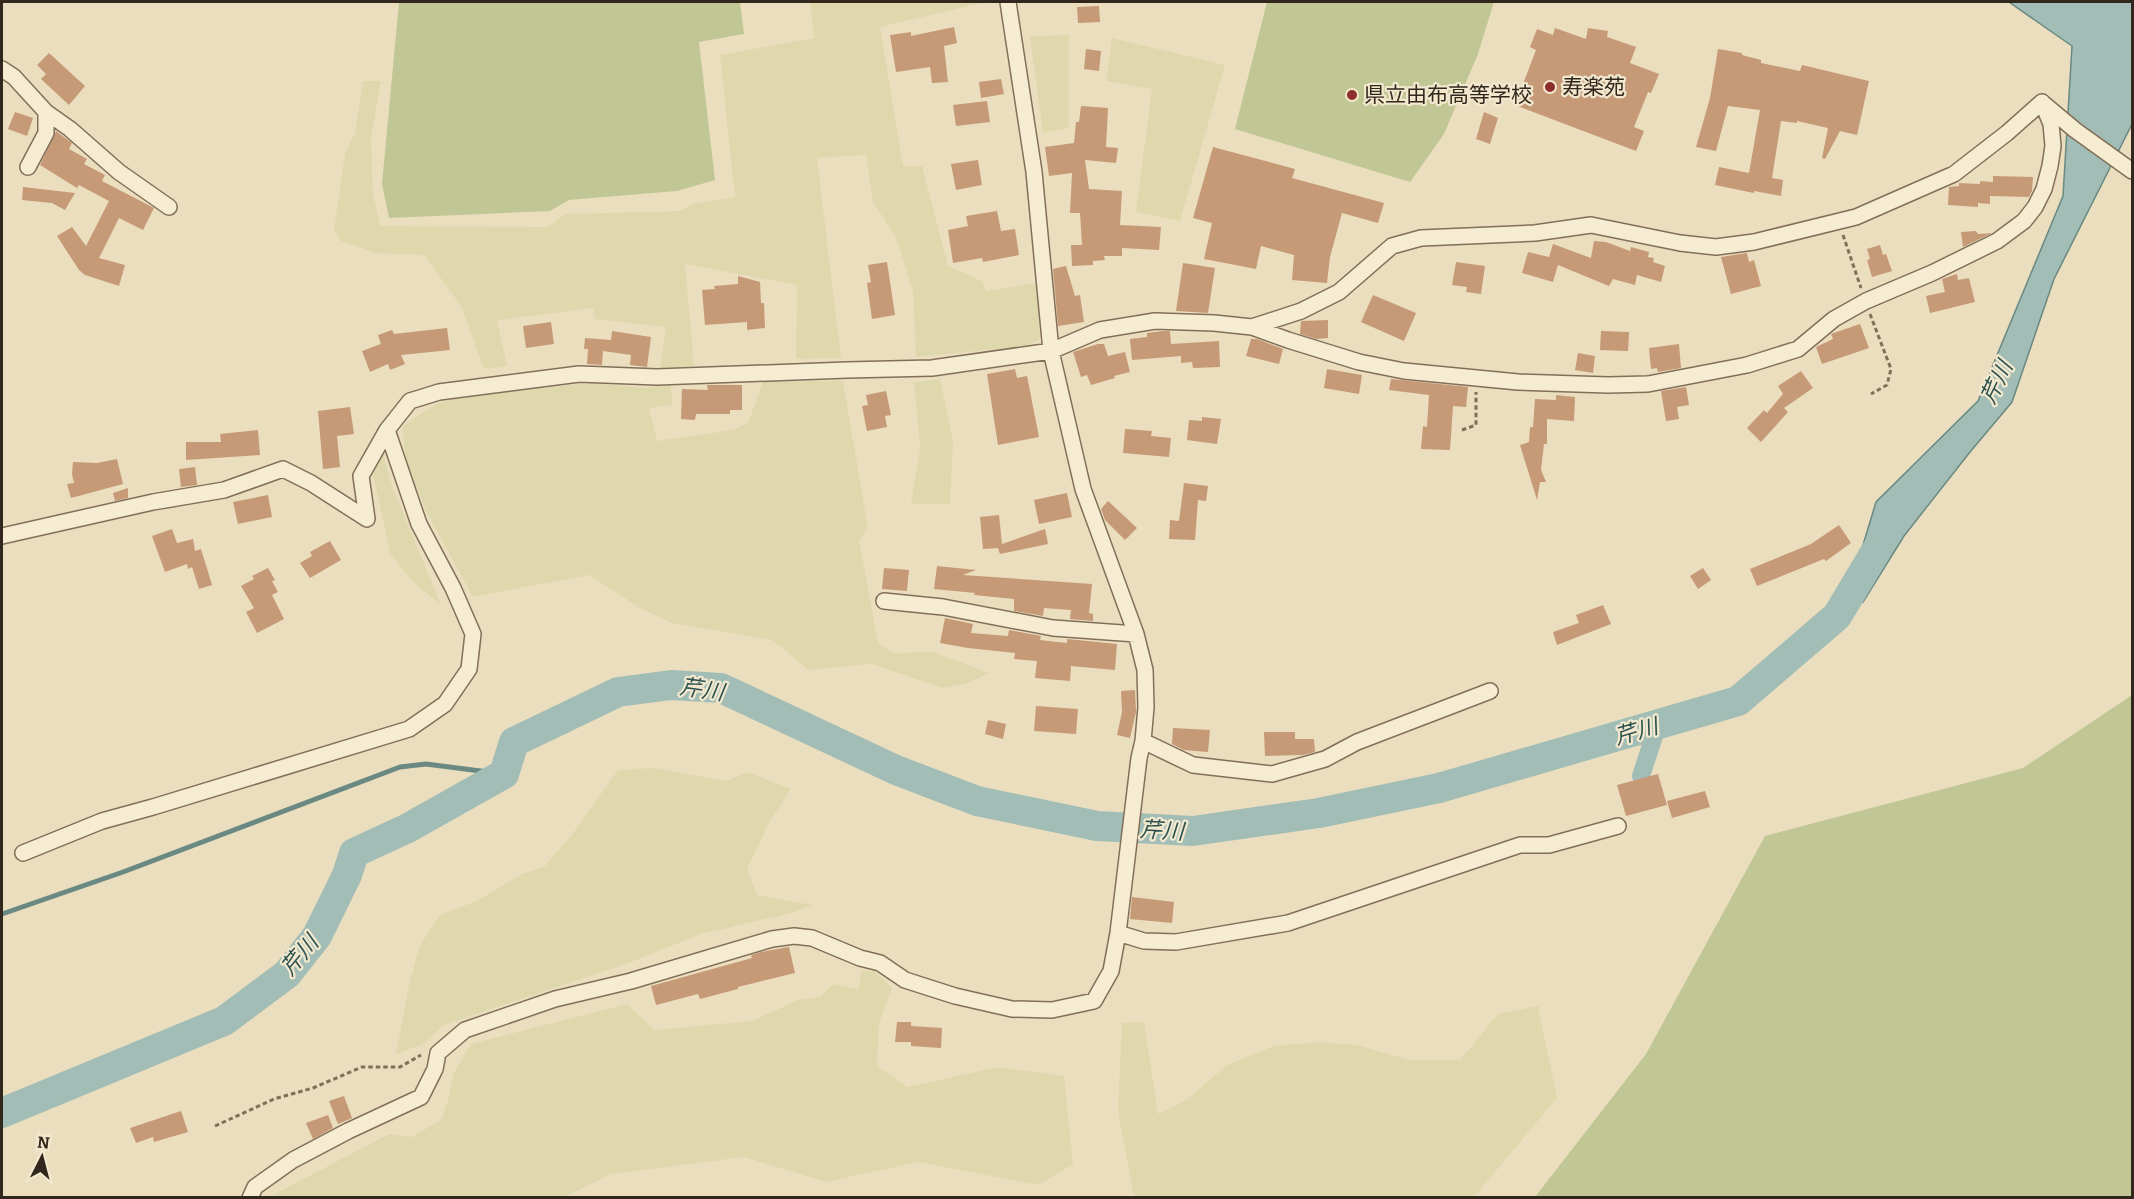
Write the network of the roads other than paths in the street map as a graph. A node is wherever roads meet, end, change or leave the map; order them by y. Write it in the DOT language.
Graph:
graph roads {
  1 [pos="1008,2"];
  2 [pos="2,69"];
  3 [pos="2042,102"];
  4 [pos="46,112"];
  5 [pos="28,168"];
  6 [pos="2133,171"];
  7 [pos="169,207"];
  8 [pos="1252,327"];
  9 [pos="1051,351"];
  10 [pos="387,430"];
  11 [pos="2,536"];
  12 [pos="884,601"];
  13 [pos="1136,634"];
  14 [pos="1490,691"];
  15 [pos="1143,741"];
  16 [pos="1618,826"];
  17 [pos="23,853"];
  18 [pos="1118,933"];
  19 [pos="250,1197"];
  1 -- 9 [label="street"];
  2 -- 4 [label="street"];
  3 -- 6 [label="street"];
  3 -- 8 [label="street"];
  3 -- 8 [label="street"];
  4 -- 5 [label="street"];
  4 -- 7 [label="street"];
  8 -- 9 [label="street"];
  9 -- 10 [label="street"];
  9 -- 13 [label="street"];
  10 -- 11 [label="street"];
  10 -- 17 [label="street"];
  12 -- 13 [label="street"];
  13 -- 15 [label="street"];
  14 -- 15 [label="street"];
  15 -- 18 [label="street"];
  16 -- 18 [label="street"];
  18 -- 19 [label="street"];
}
